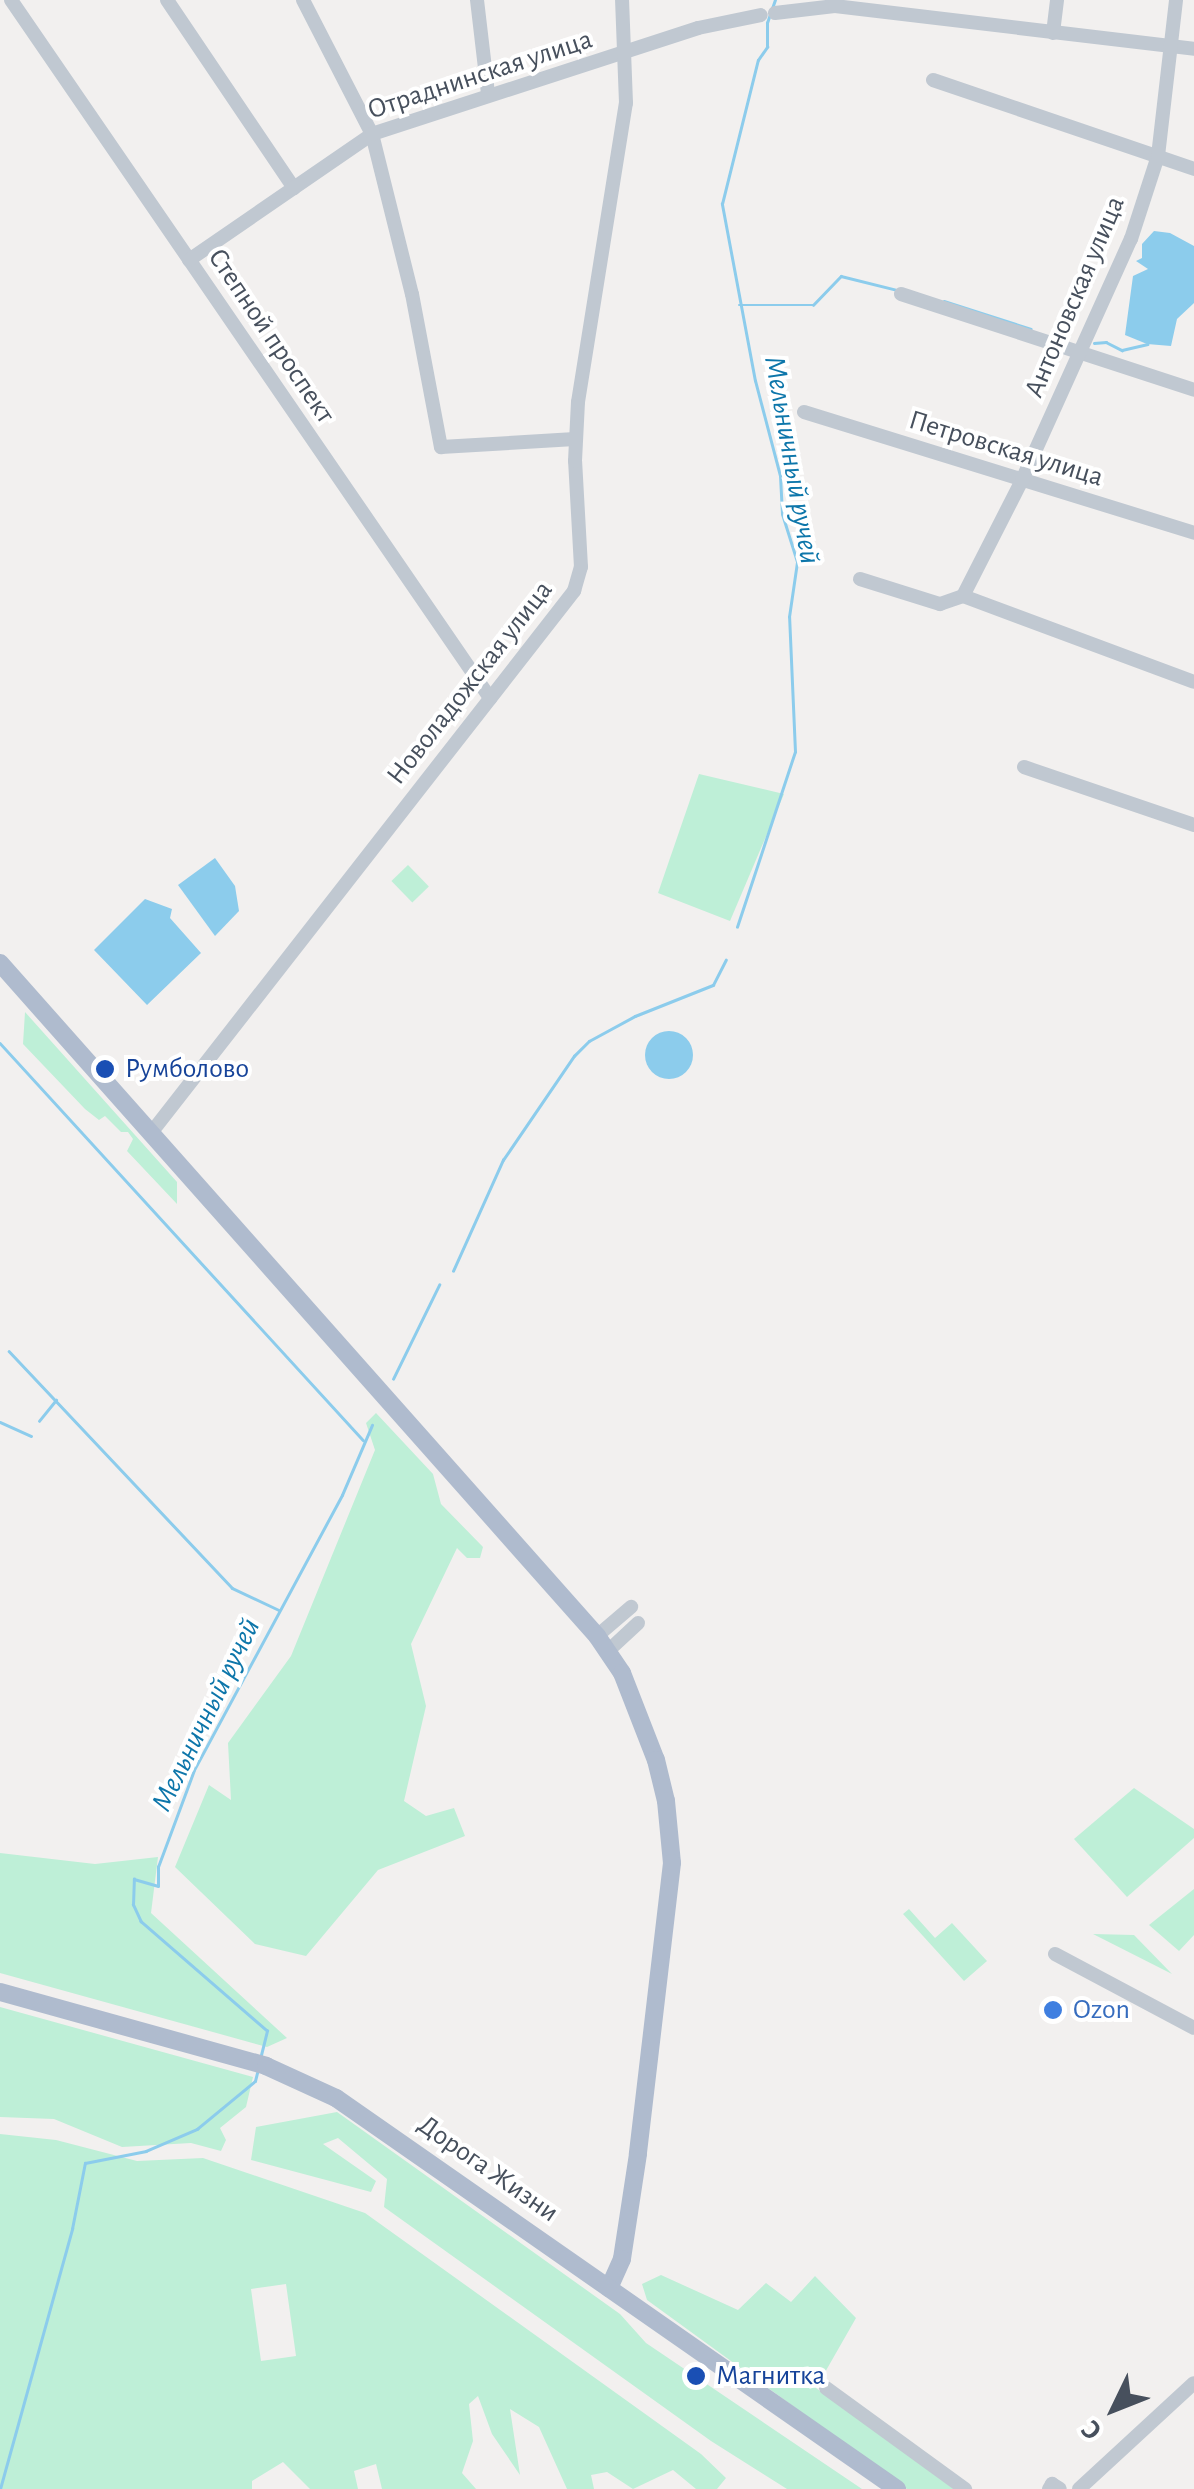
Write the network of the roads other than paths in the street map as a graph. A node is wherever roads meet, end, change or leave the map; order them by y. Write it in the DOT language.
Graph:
graph roads {
  1 [pos="11,0"];
  2 [pos="166,0"];
  3 [pos="302,0"];
  4 [pos="477,0"];
  5 [pos="622,0"];
  6 [pos="1057,0"];
  7 [pos="1176,0"];
  8 [pos="1052,33"];
  9 [pos="1169,46"];
  10 [pos="1194,49"];
  11 [pos="627,52"];
  12 [pos="933,80"];
  13 [pos="488,93"];
  14 [pos="372,134"];
  15 [pos="1158,156"];
  16 [pos="1194,169"];
  17 [pos="294,188"];
  18 [pos="189,260"];
  19 [pos="901,294"];
  20 [pos="1080,354"];
  21 [pos="1194,390"];
  22 [pos="804,412"];
  23 [pos="576,439"];
  24 [pos="1022,480"];
  25 [pos="1194,533"];
  26 [pos="860,579"];
  27 [pos="963,596"];
  28 [pos="1194,682"];
  29 [pos="490,698"];
  30 [pos="1024,767"];
  31 [pos="1194,825"];
  32 [pos="0,963"];
  33 [pos="150,1133"];
  34 [pos="631,1606"];
  35 [pos="638,1623"];
  36 [pos="602,1643"];
  37 [pos="1056,1954"];
  38 [pos="0,1992"];
  39 [pos="1194,2028"];
  40 [pos="609,2288"];
  41 [pos="1194,2384"];
  42 [pos="826,2388"];
  43 [pos="897,2489"];
  44 [pos="966,2489"];
  45 [pos="1049,2489"];
  46 [pos="1060,2489"];
  47 [pos="1078,2489"];
  1 -- 18 [label="street, Степной проспект"];
  2 -- 17 [label="street"];
  3 -- 14 [label="street"];
  4 -- 13 [label="street"];
  5 -- 11 [label="street, Новоладожская улица"];
  6 -- 8 [label="street"];
  7 -- 9 [label="street, Антоновская улица"];
  8 -- 9 [label="street, Отраднинская улица"];
  8 -- 11 [label="street, Отраднинская улица"];
  9 -- 10 [label="street, Отраднинская улица"];
  9 -- 15 [label="street, Антоновская улица"];
  11 -- 13 [label="street, Отраднинская улица"];
  11 -- 23 [label="street, Новоладожская улица"];
  12 -- 15 [label="street"];
  13 -- 14 [label="street, Отраднинская улица"];
  14 -- 17 [label="street, Отраднинская улица"];
  14 -- 23 [label="street"];
  15 -- 16 [label="street"];
  15 -- 20 [label="street, Антоновская улица"];
  17 -- 18 [label="street, Отраднинская улица"];
  18 -- 29 [label="street, Степной проспект"];
  19 -- 20 [label="street"];
  20 -- 21 [label="street"];
  20 -- 24 [label="street, Антоновская улица"];
  22 -- 24 [label="street, Петровская улица"];
  23 -- 29 [label="street, Новоладожская улица"];
  24 -- 25 [label="street, Петровская улица"];
  24 -- 27 [label="street, Антоновская улица"];
  26 -- 27 [label="street"];
  27 -- 28 [label="street"];
  29 -- 33 [label="street, Новоладожская улица"];
  30 -- 31 [label="street"];
  32 -- 33 [label="main road"];
  33 -- 36 [label="main road"];
  34 -- 36 [label="street"];
  35 -- 36 [label="street"];
  36 -- 40 [label="main road"];
  37 -- 39 [label="street"];
  38 -- 40 [label="main road, Дорога Жизни"];
  40 -- 43 [label="main road, Дорога Жизни"];
  41 -- 47 [label="street"];
  42 -- 44 [label="street"];
  45 -- 46 [label="street"];
}
